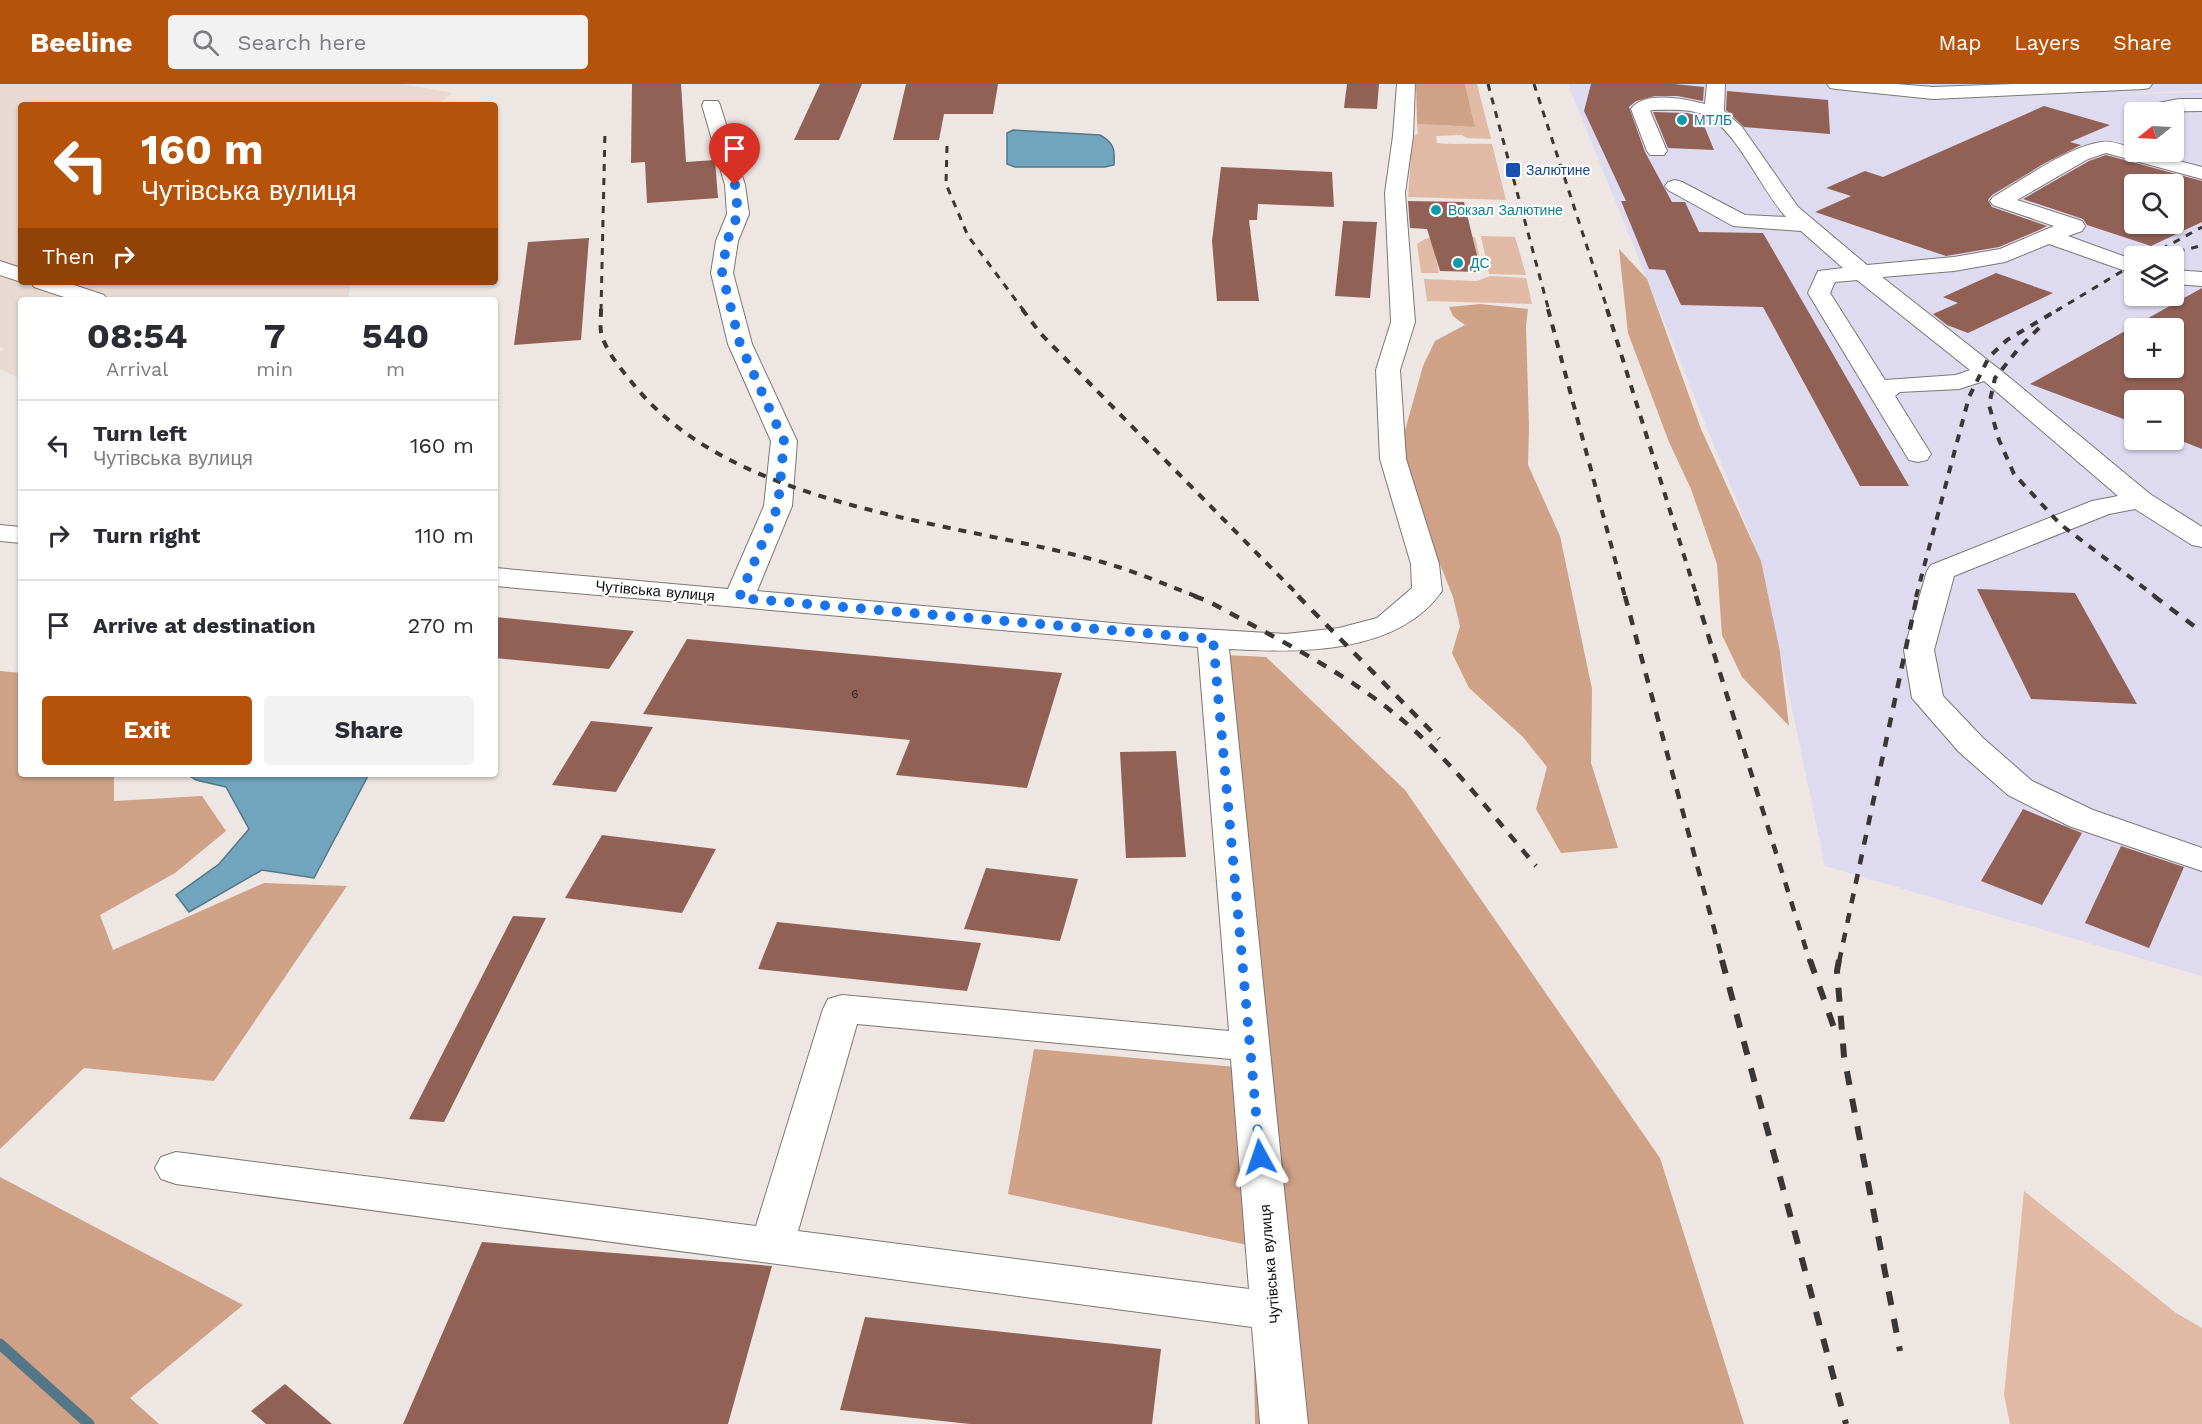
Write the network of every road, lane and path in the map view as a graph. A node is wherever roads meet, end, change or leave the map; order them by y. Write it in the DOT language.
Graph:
graph roads {
  1 [pos="1406,84"];
  2 [pos="1716,84"];
  3 [pos="1836,84"];
  4 [pos="2143,84"];
  5 [pos="2035,86"];
  6 [pos="711,105"];
  7 [pos="2184,105"];
  8 [pos="2202,105"];
  9 [pos="1714,112"];
  10 [pos="2124,130"];
  11 [pos="2106,147"];
  12 [pos="1657,151"];
  13 [pos="2202,173"];
  14 [pos="1675,186"];
  15 [pos="1808,225"];
  16 [pos="2049,237"];
  17 [pos="2124,263"];
  18 [pos="0,268"];
  19 [pos="1862,273"];
  20 [pos="18,274"];
  21 [pos="2184,278"];
  22 [pos="2202,279"];
  23 [pos="51,285"];
  24 [pos="87,297"];
  25 [pos="1987,372"];
  26 [pos="1881,394"];
  27 [pos="1918,454"];
  28 [pos="2140,500"];
  29 [pos="0,533"];
  30 [pos="18,535"];
  31 [pos="2202,539"];
  32 [pos="498,577"];
  33 [pos="739,598"];
  34 [pos="1213,639"];
  35 [pos="2202,860"];
  36 [pos="1250,1047"];
  37 [pos="177,1168"];
  38 [pos="772,1245"];
  39 [pos="1274,1311"];
  40 [pos="1284,1424"];
  1 -- 34 [label="street"];
  2 -- 9 [label="street"];
  3 -- 5 [label="street"];
  4 -- 5 [label="street"];
  6 -- 33 [label="street"];
  7 -- 8 [label="street"];
  9 -- 12 [label="street"];
  9 -- 15 [label="street"];
  10 -- 11 [label="street"];
  11 -- 13 [label="street"];
  11 -- 16 [label="street"];
  14 -- 15 [label="street"];
  15 -- 19 [label="street"];
  16 -- 17 [label="street"];
  16 -- 19 [label="street"];
  18 -- 20 [label="street"];
  19 -- 25 [label="street"];
  19 -- 26 [label="street"];
  21 -- 22 [label="street"];
  23 -- 24 [label="street"];
  25 -- 26 [label="street"];
  25 -- 28 [label="street"];
  26 -- 27 [label="street"];
  28 -- 31 [label="street"];
  28 -- 35 [label="street"];
  29 -- 30 [label="street"];
  32 -- 33 [label="street, Чутівська вулиця"];
  33 -- 34 [label="street, Чутівська вулиця"];
  34 -- 36 [label="street, Чутівська вулиця"];
  36 -- 38 [label="street"];
  36 -- 39 [label="street, Чутівська вулиця"];
  37 -- 38 [label="street"];
  38 -- 39 [label="street"];
  39 -- 40 [label="street, Чутівська вулиця"];
}
